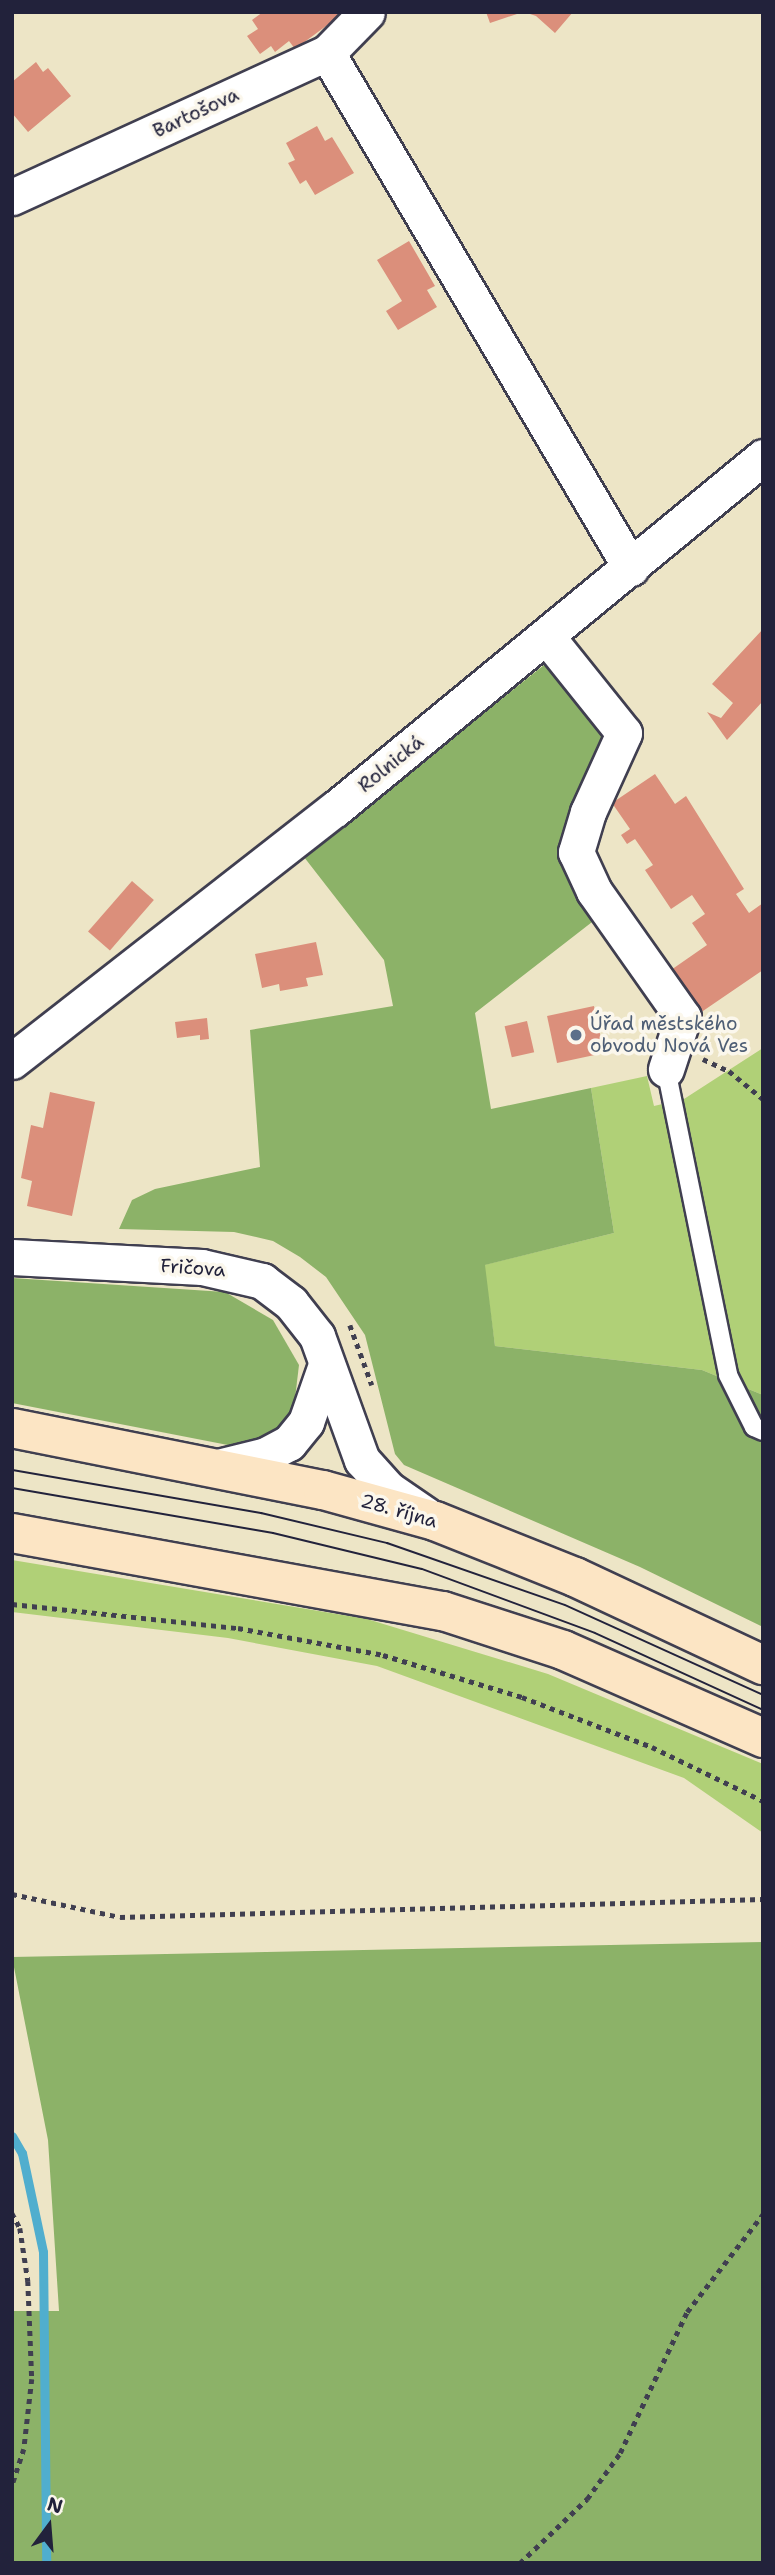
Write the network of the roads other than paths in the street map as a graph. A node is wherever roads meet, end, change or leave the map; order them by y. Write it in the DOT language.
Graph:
graph roads {
  1 [pos="367,12"];
  2 [pos="327,53"];
  3 [pos="12,197"];
  4 [pos="763,457"];
  5 [pos="631,568"];
  6 [pos="547,637"];
  7 [pos="670,1057"];
  8 [pos="12,1061"];
  9 [pos="12,1257"];
  10 [pos="326,1366"];
  11 [pos="12,1428"];
  12 [pos="763,1431"];
  13 [pos="218,1467"];
  14 [pos="435,1521"];
  15 [pos="12,1533"];
  16 [pos="763,1665"];
  17 [pos="763,1738"];
  1 -- 2 [label="street, Bartošova"];
  2 -- 3 [label="street, Bartošova"];
  2 -- 5 [label="street"];
  4 -- 5 [label="street, Rolnická"];
  5 -- 6 [label="street, Rolnická"];
  6 -- 7 [label="street"];
  6 -- 8 [label="street, Rolnická"];
  7 -- 12 [label="lane"];
  9 -- 10 [label="street, Fričova"];
  10 -- 13 [label="street"];
  10 -- 14 [label="street, Fričova"];
  11 -- 13 [label="main road, 28. října"];
  13 -- 14 [label="main road, 28. října"];
  14 -- 16 [label="main road, 28. října"];
  15 -- 17 [label="main road"];
}
